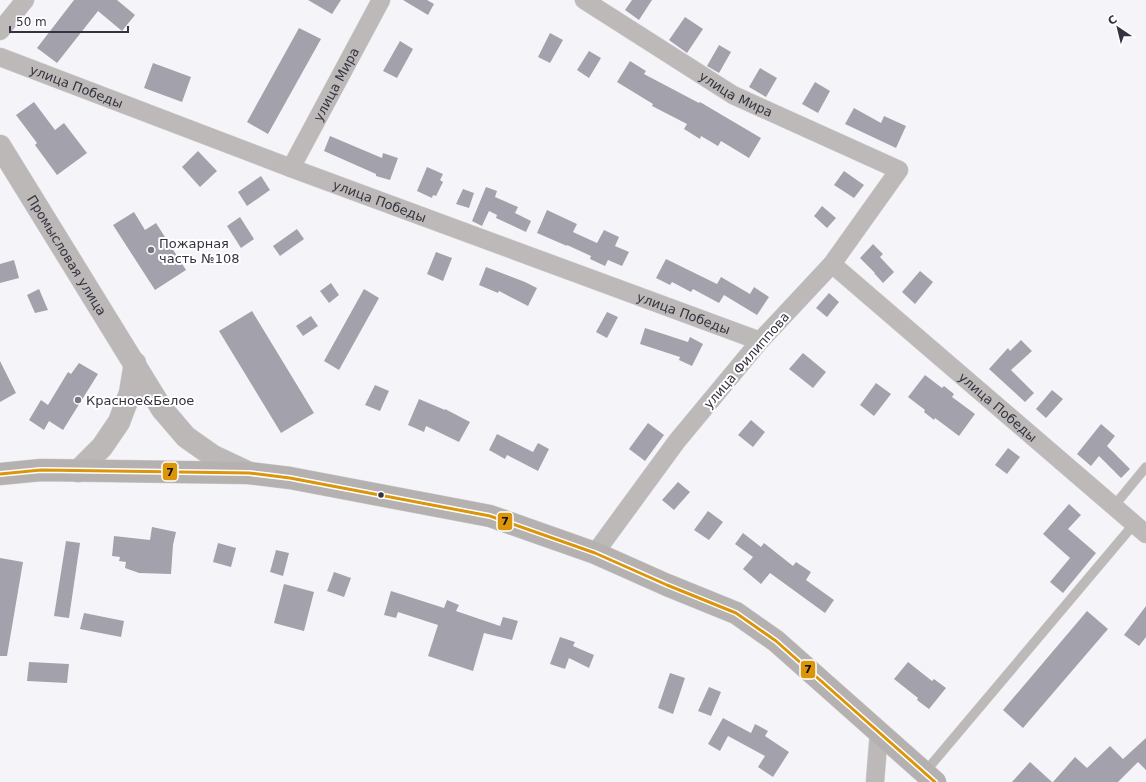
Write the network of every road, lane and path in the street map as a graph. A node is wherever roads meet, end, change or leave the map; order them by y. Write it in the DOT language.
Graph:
graph roads {
  1 [pos="25,0"];
  2 [pos="381,0"];
  3 [pos="584,0"];
  4 [pos="0,31"];
  5 [pos="0,57"];
  6 [pos="0,146"];
  7 [pos="291,168"];
  8 [pos="899,170"];
  9 [pos="832,264"];
  10 [pos="760,341"];
  11 [pos="135,363"];
  12 [pos="1146,467"];
  13 [pos="78,470"];
  14 [pos="0,474"];
  15 [pos="249,474"];
  16 [pos="1114,506"];
  17 [pos="1140,529"];
  18 [pos="594,553"];
  19 [pos="879,732"];
  20 [pos="930,777"];
  21 [pos="875,782"];
  1 -- 4 [label="street"];
  2 -- 7 [label="street, улица Мира"];
  3 -- 8 [label="street, улица Мира"];
  5 -- 7 [label="street, улица Победы"];
  6 -- 11 [label="main road, Промысловая улица"];
  7 -- 10 [label="street, улица Победы"];
  8 -- 9 [label="street, улица Филиппова"];
  9 -- 10 [label="street, улица Филиппова"];
  9 -- 16 [label="street, улица Победы"];
  10 -- 18 [label="street, улица Филиппова"];
  11 -- 13 [label="main road"];
  11 -- 15 [label="main road, Промысловая улица"];
  12 -- 16 [label="lane"];
  13 -- 14 [label="main road"];
  13 -- 15 [label="main road"];
  15 -- 18 [label="main road"];
  16 -- 17 [label="street, улица Победы"];
  17 -- 20 [label="lane"];
  18 -- 19 [label="main road"];
  19 -- 20 [label="main road"];
  19 -- 21 [label="street"];
}
